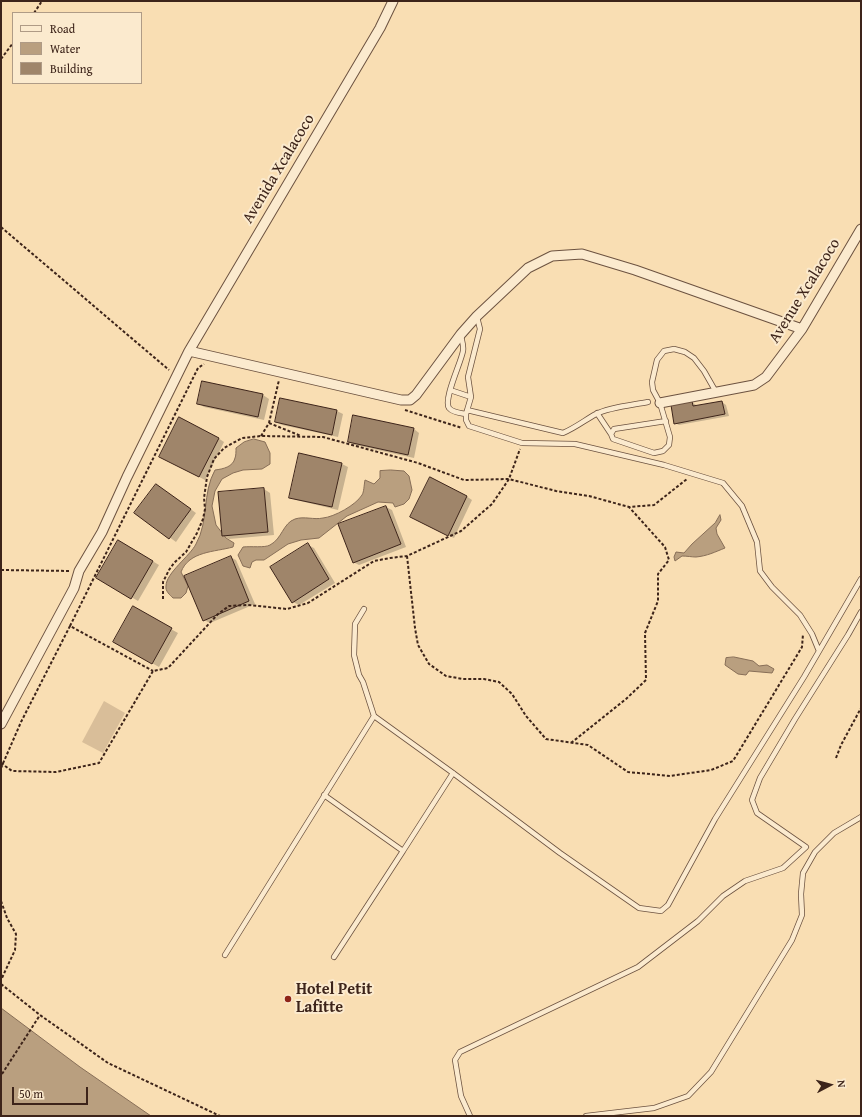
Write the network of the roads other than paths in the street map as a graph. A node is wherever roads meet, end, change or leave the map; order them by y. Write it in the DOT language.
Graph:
graph roads {
  1 [pos="393,1"];
  2 [pos="861,229"];
  3 [pos="477,316"];
  4 [pos="802,329"];
  5 [pos="461,334"];
  6 [pos="189,351"];
  7 [pos="450,390"];
  8 [pos="716,392"];
  9 [pos="470,397"];
  10 [pos="648,402"];
  11 [pos="660,402"];
  12 [pos="467,412"];
  13 [pos="597,413"];
  14 [pos="666,421"];
  15 [pos="611,434"];
  16 [pos="861,579"];
  17 [pos="364,609"];
  18 [pos="861,612"];
  19 [pos="819,651"];
  20 [pos="374,716"];
  21 [pos="1,724"];
  22 [pos="453,773"];
  23 [pos="324,795"];
  24 [pos="861,817"];
  25 [pos="806,847"];
  26 [pos="403,851"];
  27 [pos="815,852"];
  28 [pos="225,954"];
  29 [pos="334,957"];
  30 [pos="470,1116"];
  31 [pos="586,1116"];
  1 -- 6 [label="street, Avenida Xcalacoco"];
  2 -- 4 [label="street, Avenue Xcalacoco"];
  3 -- 4 [label="street"];
  3 -- 5 [label="street"];
  3 -- 9 [label="lane"];
  4 -- 8 [label="street, Avenue Xcalacoco"];
  5 -- 6 [label="street"];
  5 -- 7 [label="lane"];
  6 -- 21 [label="street, Avenida Xcalacoco"];
  7 -- 9 [label="lane"];
  7 -- 12 [label="lane"];
  8 -- 11 [label="street, Avenue Xcalacoco"];
  8 -- 11 [label="lane"];
  9 -- 12 [label="lane"];
  10 -- 13 [label="lane"];
  11 -- 14 [label="lane"];
  12 -- 13 [label="lane"];
  12 -- 19 [label="lane"];
  13 -- 15 [label="lane"];
  14 -- 15 [label="lane"];
  14 -- 15 [label="lane"];
  16 -- 19 [label="lane"];
  17 -- 20 [label="lane"];
  18 -- 25 [label="lane"];
  19 -- 22 [label="lane"];
  20 -- 22 [label="lane"];
  20 -- 23 [label="lane"];
  22 -- 26 [label="lane"];
  23 -- 26 [label="lane"];
  23 -- 28 [label="lane"];
  24 -- 27 [label="lane"];
  25 -- 27 [label="lane"];
  25 -- 30 [label="lane"];
  26 -- 29 [label="lane"];
  27 -- 31 [label="lane"];
}
